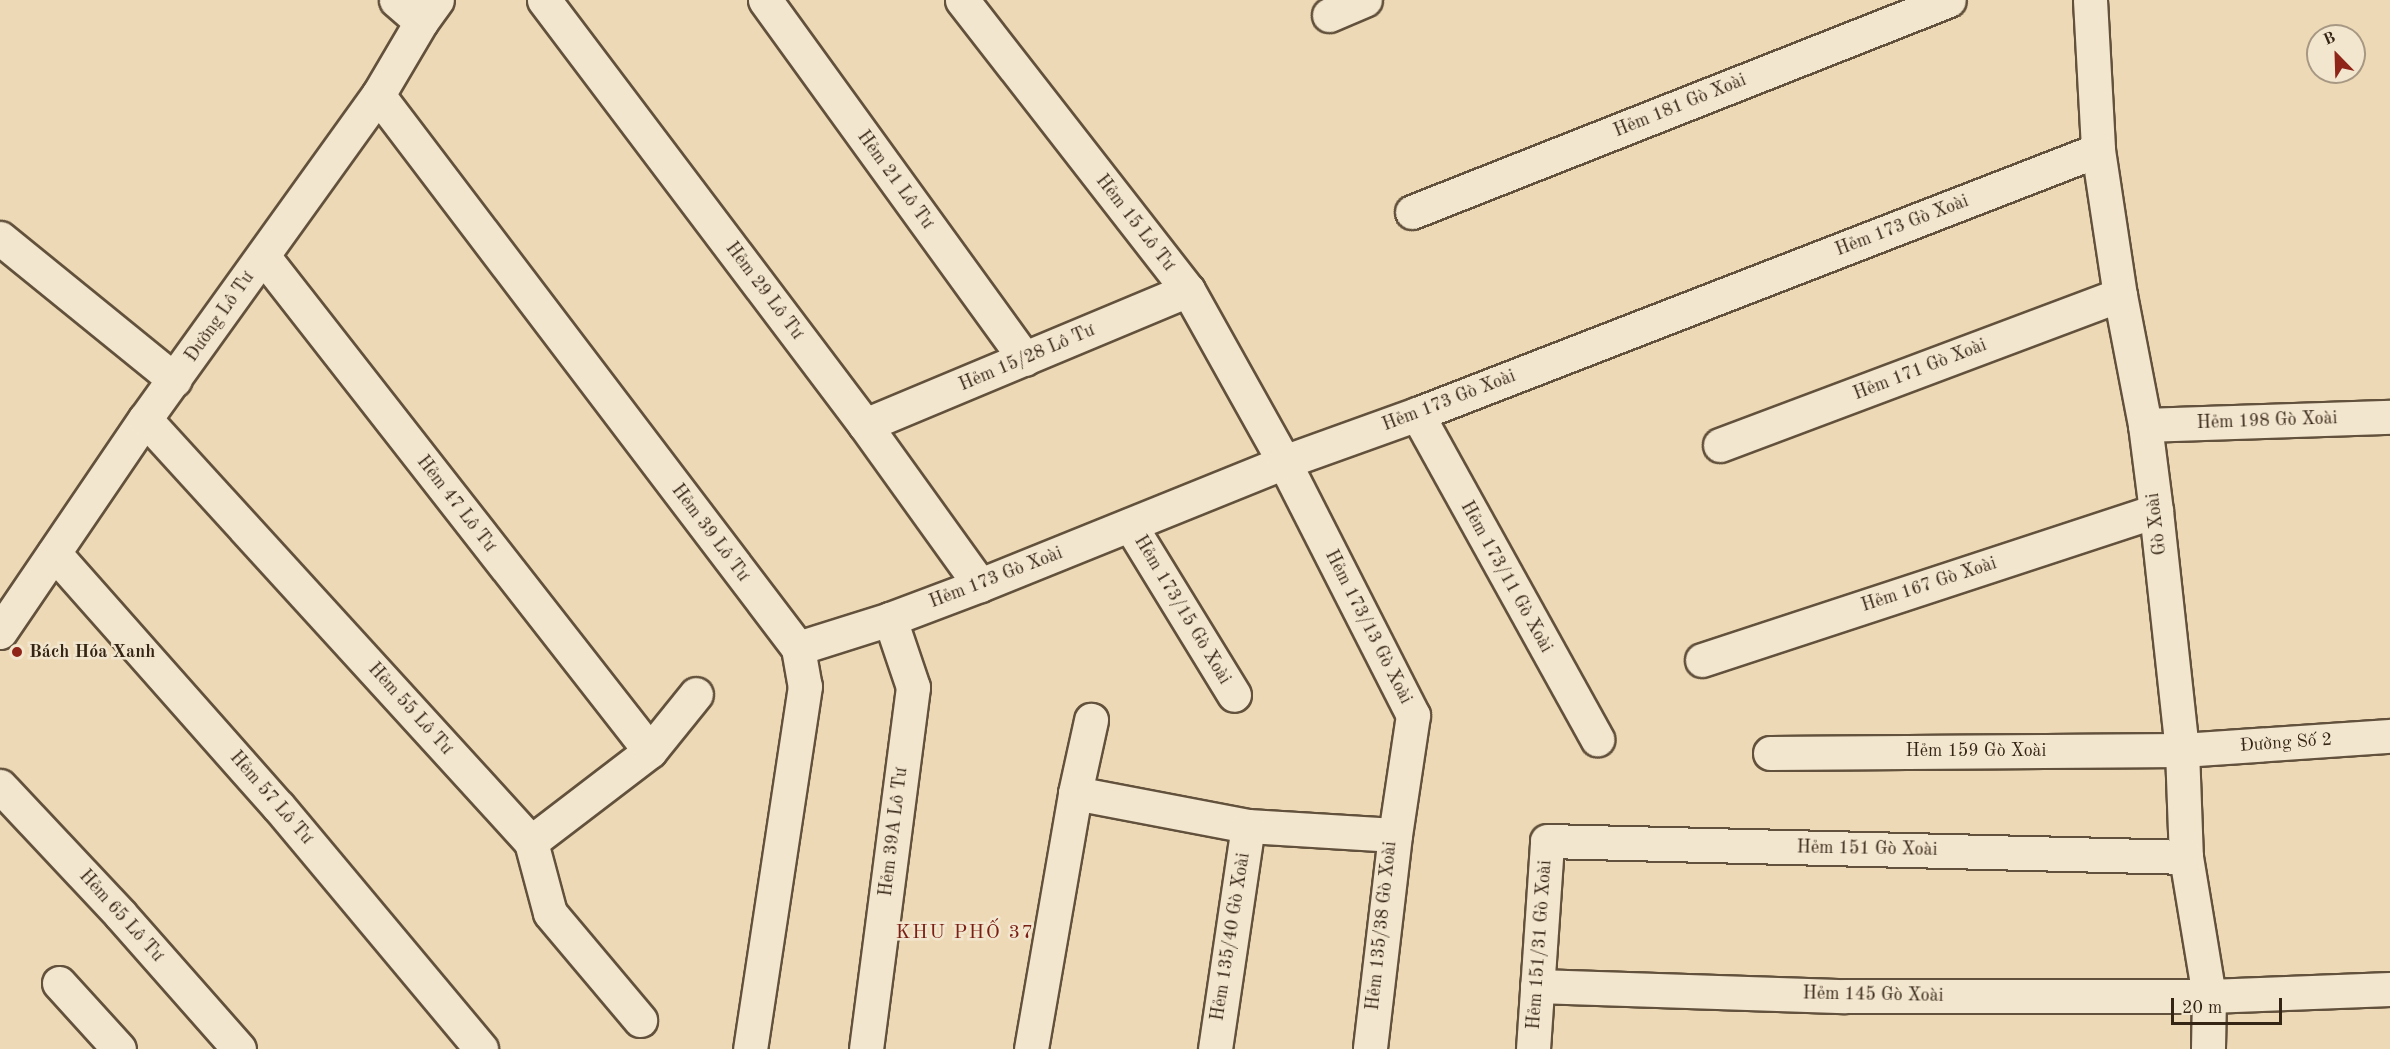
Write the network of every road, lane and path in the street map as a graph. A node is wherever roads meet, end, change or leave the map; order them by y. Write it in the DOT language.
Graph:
graph roads {
  1 [pos="396,0"];
  2 [pos="544,0"];
  3 [pos="765,0"];
  4 [pos="962,0"];
  5 [pos="1365,0"];
  6 [pos="1949,0"];
  7 [pos="2090,0"];
  8 [pos="429,11"];
  9 [pos="1329,15"];
  10 [pos="378,95"];
  11 [pos="2098,150"];
  12 [pos="1412,212"];
  13 [pos="1,240"];
  14 [pos="262,256"];
  15 [pos="1188,290"];
  16 [pos="2120,295"];
  17 [pos="1025,359"];
  18 [pos="175,380"];
  19 [pos="1417,414"];
  20 [pos="2390,417"];
  21 [pos="145,419"];
  22 [pos="865,425"];
  23 [pos="2145,425"];
  24 [pos="1720,445"];
  25 [pos="1284,462"];
  26 [pos="2156,511"];
  27 [pos="1130,525"];
  28 [pos="54,553"];
  29 [pos="980,585"];
  30 [pos="890,619"];
  31 [pos="0,632"];
  32 [pos="798,648"];
  33 [pos="1702,660"];
  34 [pos="696,694"];
  35 [pos="1234,695"];
  36 [pos="1091,720"];
  37 [pos="2390,736"];
  38 [pos="1597,739"];
  39 [pos="2182,750"];
  40 [pos="650,751"];
  41 [pos="1770,753"];
  42 [pos="0,786"];
  43 [pos="1075,794"];
  44 [pos="1248,826"];
  45 [pos="1395,835"];
  46 [pos="1547,841"];
  47 [pos="531,842"];
  48 [pos="2186,857"];
  49 [pos="59,983"];
  50 [pos="1537,986"];
  51 [pos="2390,989"];
  52 [pos="2209,996"];
  53 [pos="640,1020"];
  54 [pos="119,1049"];
  55 [pos="239,1049"];
  56 [pos="482,1049"];
  57 [pos="750,1049"];
  58 [pos="866,1049"];
  59 [pos="1031,1049"];
  60 [pos="1215,1049"];
  61 [pos="1370,1049"];
  62 [pos="1533,1049"];
  63 [pos="2208,1049"];
  1 -- 8 [label="street"];
  2 -- 22 [label="street, Hẻm 29 Lô Tư"];
  3 -- 17 [label="street, Hẻm 21 Lô Tư"];
  4 -- 15 [label="street, Hẻm 15 Lô Tư"];
  5 -- 9 [label="street"];
  6 -- 12 [label="street, Hẻm 181 Gò Xoài"];
  7 -- 11 [label="street, Gò Xoài"];
  8 -- 10 [label="street, Đường Lô Tư"];
  10 -- 14 [label="street, Đường Lô Tư"];
  10 -- 32 [label="street, Hẻm 39 Lô Tư"];
  11 -- 16 [label="street, Gò Xoài"];
  11 -- 19 [label="street, Hẻm 173 Gò Xoài"];
  13 -- 18 [label="street"];
  14 -- 18 [label="street, Đường Lô Tư"];
  14 -- 40 [label="street, Hẻm 47 Lô Tư"];
  15 -- 17 [label="street, Hẻm 15/28 Lô Tư"];
  15 -- 25 [label="street, Hẻm 15 Lô Tư"];
  16 -- 23 [label="street, Gò Xoài"];
  16 -- 24 [label="street, Hẻm 171 Gò Xoài"];
  17 -- 22 [label="street, Hẻm 15/28 Lô Tư"];
  18 -- 21 [label="street, Đường Lô Tư"];
  19 -- 25 [label="street, Hẻm 173 Gò Xoài"];
  19 -- 38 [label="street, Hẻm 173/11 Gò Xoài"];
  20 -- 23 [label="street, Hẻm 198 Gò Xoài"];
  21 -- 28 [label="street, Đường Lô Tư"];
  21 -- 47 [label="street, Hẻm 55 Lô Tư"];
  22 -- 29 [label="street, Hẻm 29 Lô Tư"];
  23 -- 26 [label="street, Gò Xoài"];
  25 -- 27 [label="street, Hẻm 173 Gò Xoài"];
  25 -- 45 [label="street, Hẻm 173/13 Gò Xoài"];
  26 -- 33 [label="street, Hẻm 167 Gò Xoài"];
  26 -- 39 [label="street, Gò Xoài"];
  27 -- 29 [label="street, Hẻm 173 Gò Xoài"];
  27 -- 35 [label="street, Hẻm 173/15 Gò Xoài"];
  28 -- 31 [label="street, Đường Lô Tư"];
  28 -- 56 [label="street, Hẻm 57 Lô Tư"];
  29 -- 30 [label="street, Hẻm 173 Gò Xoài"];
  30 -- 32 [label="street, Hẻm 173 Gò Xoài"];
  30 -- 58 [label="street, Hẻm 39A Lô Tư"];
  32 -- 57 [label="street, Hẻm 39 Lô Tư"];
  34 -- 40 [label="street"];
  36 -- 43 [label="street"];
  37 -- 39 [label="street, Đường Số 2"];
  39 -- 41 [label="street, Hẻm 159 Gò Xoài"];
  39 -- 48 [label="street, Gò Xoài"];
  40 -- 47 [label="street"];
  42 -- 55 [label="street, Hẻm 65 Lô Tư"];
  43 -- 44 [label="street, Hẻm 135/38 Gò Xoài"];
  43 -- 59 [label="street"];
  44 -- 45 [label="street, Hẻm 135/38 Gò Xoài"];
  44 -- 60 [label="street, Hẻm 135/40 Gò Xoài"];
  45 -- 61 [label="street, Hẻm 135/38 Gò Xoài"];
  46 -- 48 [label="street, Hẻm 151 Gò Xoài"];
  46 -- 50 [label="street, Hẻm 151/31 Gò Xoài"];
  47 -- 53 [label="street, Hẻm 55 Lô Tư"];
  48 -- 52 [label="street, Gò Xoài"];
  49 -- 54 [label="street"];
  50 -- 52 [label="street, Hẻm 145 Gò Xoài"];
  50 -- 62 [label="street, Hẻm 151/31 Gò Xoài"];
  51 -- 52 [label="street, Hẻm 145 Gò Xoài"];
  52 -- 63 [label="street, Gò Xoài"];
}
